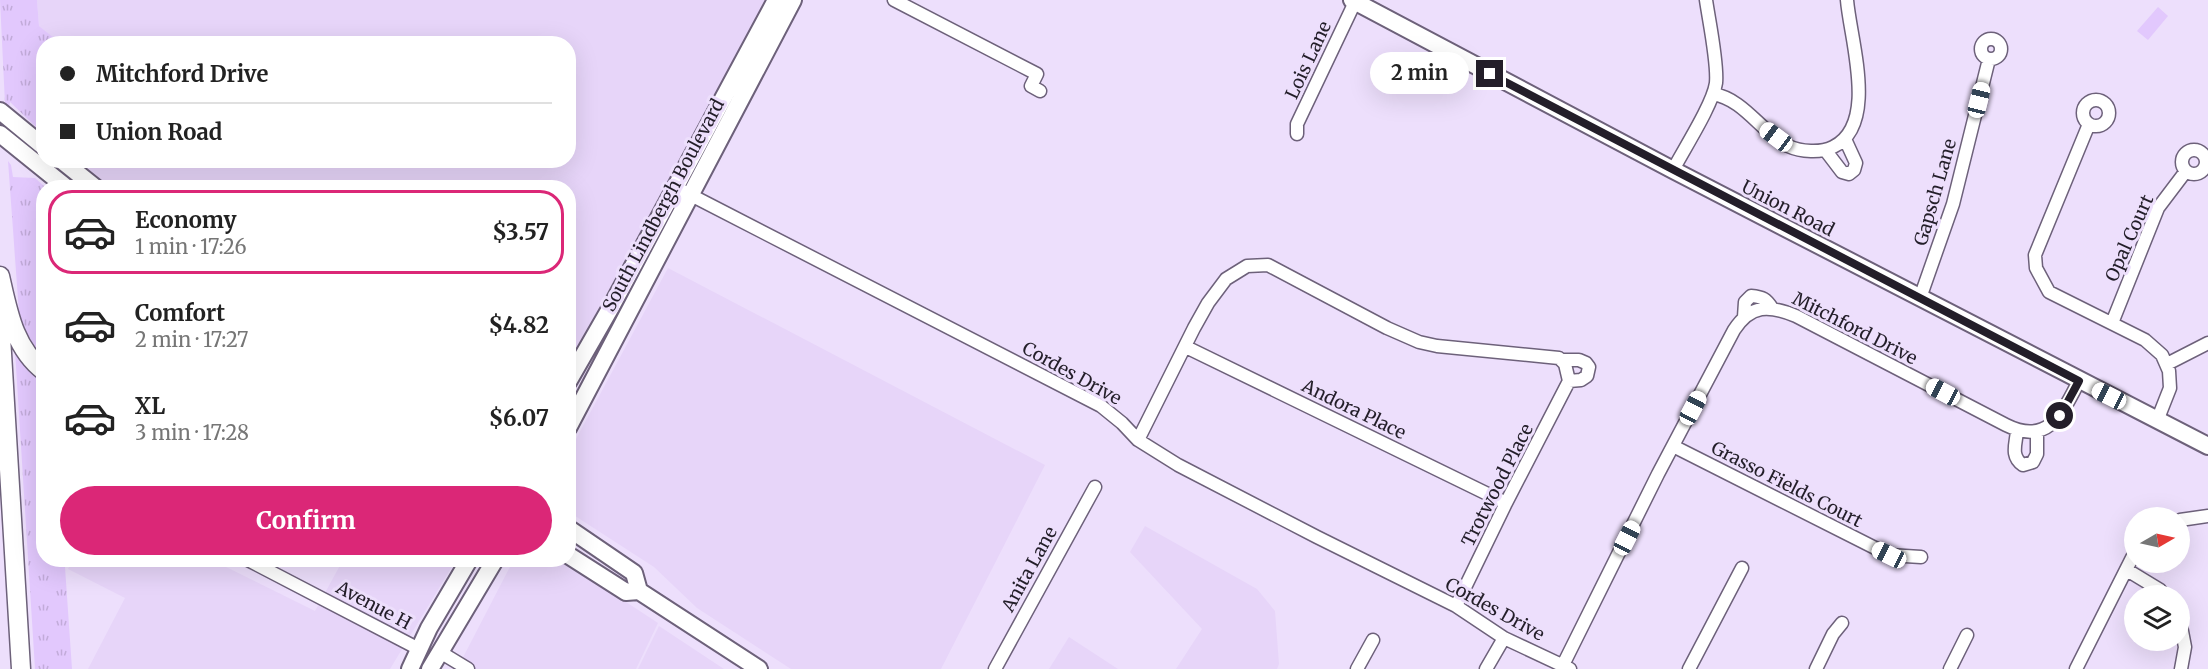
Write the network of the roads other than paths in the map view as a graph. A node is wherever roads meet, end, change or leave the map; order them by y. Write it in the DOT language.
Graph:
graph roads {
  1 [pos="776,0"];
  2 [pos="793,0"];
  3 [pos="894,0"];
  4 [pos="1706,0"];
  5 [pos="1847,0"];
  6 [pos="1354,1"];
  7 [pos="1989,59"];
  8 [pos="1040,91"];
  9 [pos="1713,94"];
  10 [pos="0,111"];
  11 [pos="2089,124"];
  12 [pos="0,134"];
  13 [pos="1297,134"];
  14 [pos="1845,139"];
  15 [pos="36,140"];
  16 [pos="1826,151"];
  17 [pos="36,163"];
  18 [pos="42,168"];
  19 [pos="71,168"];
  20 [pos="1673,170"];
  21 [pos="2186,171"];
  22 [pos="57,180"];
  23 [pos="86,180"];
  24 [pos="683,191"];
  25 [pos="0,276"];
  26 [pos="1920,298"];
  27 [pos="0,320"];
  28 [pos="2112,323"];
  29 [pos="2208,343"];
  30 [pos="1186,347"];
  31 [pos="2167,364"];
  32 [pos="36,365"];
  33 [pos="576,369"];
  34 [pos="2079,381"];
  35 [pos="576,412"];
  36 [pos="2157,421"];
  37 [pos="2017,430"];
  38 [pos="2037,432"];
  39 [pos="1138,440"];
  40 [pos="1673,446"];
  41 [pos="2208,446"];
  42 [pos="1095,487"];
  43 [pos="1506,503"];
  44 [pos="2208,516"];
  45 [pos="2190,519"];
  46 [pos="576,533"];
  47 [pos="1921,557"];
  48 [pos="576,560"];
  49 [pos="261,567"];
  50 [pos="465,567"];
  51 [pos="491,567"];
  52 [pos="1742,568"];
  53 [pos="2125,573"];
  54 [pos="2132,573"];
  55 [pos="2152,585"];
  56 [pos="639,591"];
  57 [pos="1456,606"];
  58 [pos="1842,623"];
  59 [pos="1967,635"];
  60 [pos="1504,638"];
  61 [pos="1373,640"];
  62 [pos="419,649"];
  63 [pos="440,651"];
  64 [pos="2184,651"];
  65 [pos="1567,667"];
  66 [pos="21,669"];
  67 [pos="410,669"];
  68 [pos="430,669"];
  69 [pos="468,669"];
  70 [pos="759,669"];
  71 [pos="995,669"];
  72 [pos="1357,669"];
  73 [pos="1486,669"];
  74 [pos="1689,669"];
  75 [pos="1816,669"];
  76 [pos="1950,669"];
  77 [pos="2076,669"];
  78 [pos="2181,669"];
  1 -- 24 [label="main road, South Lindbergh Boulevard"];
  2 -- 24 [label="main road, South Lindbergh Boulevard"];
  3 -- 8 [label="street"];
  4 -- 9 [label="street"];
  5 -- 14 [label="street"];
  6 -- 13 [label="street, Lois Lane"];
  6 -- 20 [label="main road, Union Road"];
  7 -- 26 [label="street, Gapsch Lane"];
  9 -- 16 [label="street"];
  9 -- 20 [label="street"];
  10 -- 15 [label="main road"];
  11 -- 28 [label="street"];
  12 -- 17 [label="main road"];
  14 -- 16 [label="street"];
  14 -- 16 [label="street"];
  18 -- 22 [label="main road"];
  19 -- 23 [label="main road"];
  20 -- 26 [label="main road, Union Road"];
  21 -- 28 [label="street, Opal Court"];
  24 -- 33 [label="main road, South Lindbergh Boulevard"];
  24 -- 35 [label="main road, South Lindbergh Boulevard"];
  24 -- 39 [label="street, Cordes Drive"];
  25 -- 32 [label="highway"];
  26 -- 34 [label="main road, Union Road"];
  27 -- 66 [label="highway"];
  28 -- 31 [label="street"];
  29 -- 31 [label="street"];
  30 -- 39 [label="street"];
  30 -- 43 [label="street, Andora Place"];
  30 -- 43 [label="street, Trotwood Place"];
  31 -- 36 [label="street"];
  34 -- 36 [label="main road, Union Road"];
  34 -- 38 [label="street"];
  36 -- 41 [label="main road, Union Road"];
  37 -- 38 [label="street, Mitchford Drive"];
  37 -- 38 [label="street"];
  37 -- 40 [label="street, Mitchford Drive"];
  39 -- 57 [label="street, Cordes Drive"];
  40 -- 47 [label="street, Grasso Fields Court"];
  40 -- 65 [label="street, Mitchford Drive"];
  42 -- 71 [label="street, Anita Lane"];
  43 -- 57 [label="street, Trotwood Place"];
  44 -- 45 [label="street"];
  46 -- 56 [label="main road"];
  48 -- 56 [label="main road"];
  49 -- 62 [label="street, Avenue H"];
  50 -- 62 [label="main road"];
  51 -- 63 [label="main road"];
  52 -- 74 [label="street"];
  53 -- 77 [label="street"];
  54 -- 55 [label="street"];
  56 -- 70 [label="main road"];
  57 -- 60 [label="street, Cordes Drive"];
  58 -- 75 [label="street"];
  59 -- 76 [label="street"];
  60 -- 65 [label="street, Cordes Drive"];
  60 -- 73 [label="street"];
  61 -- 72 [label="street"];
  62 -- 67 [label="main road"];
  63 -- 68 [label="main road"];
  63 -- 69 [label="street"];
  64 -- 78 [label="street"];
}
